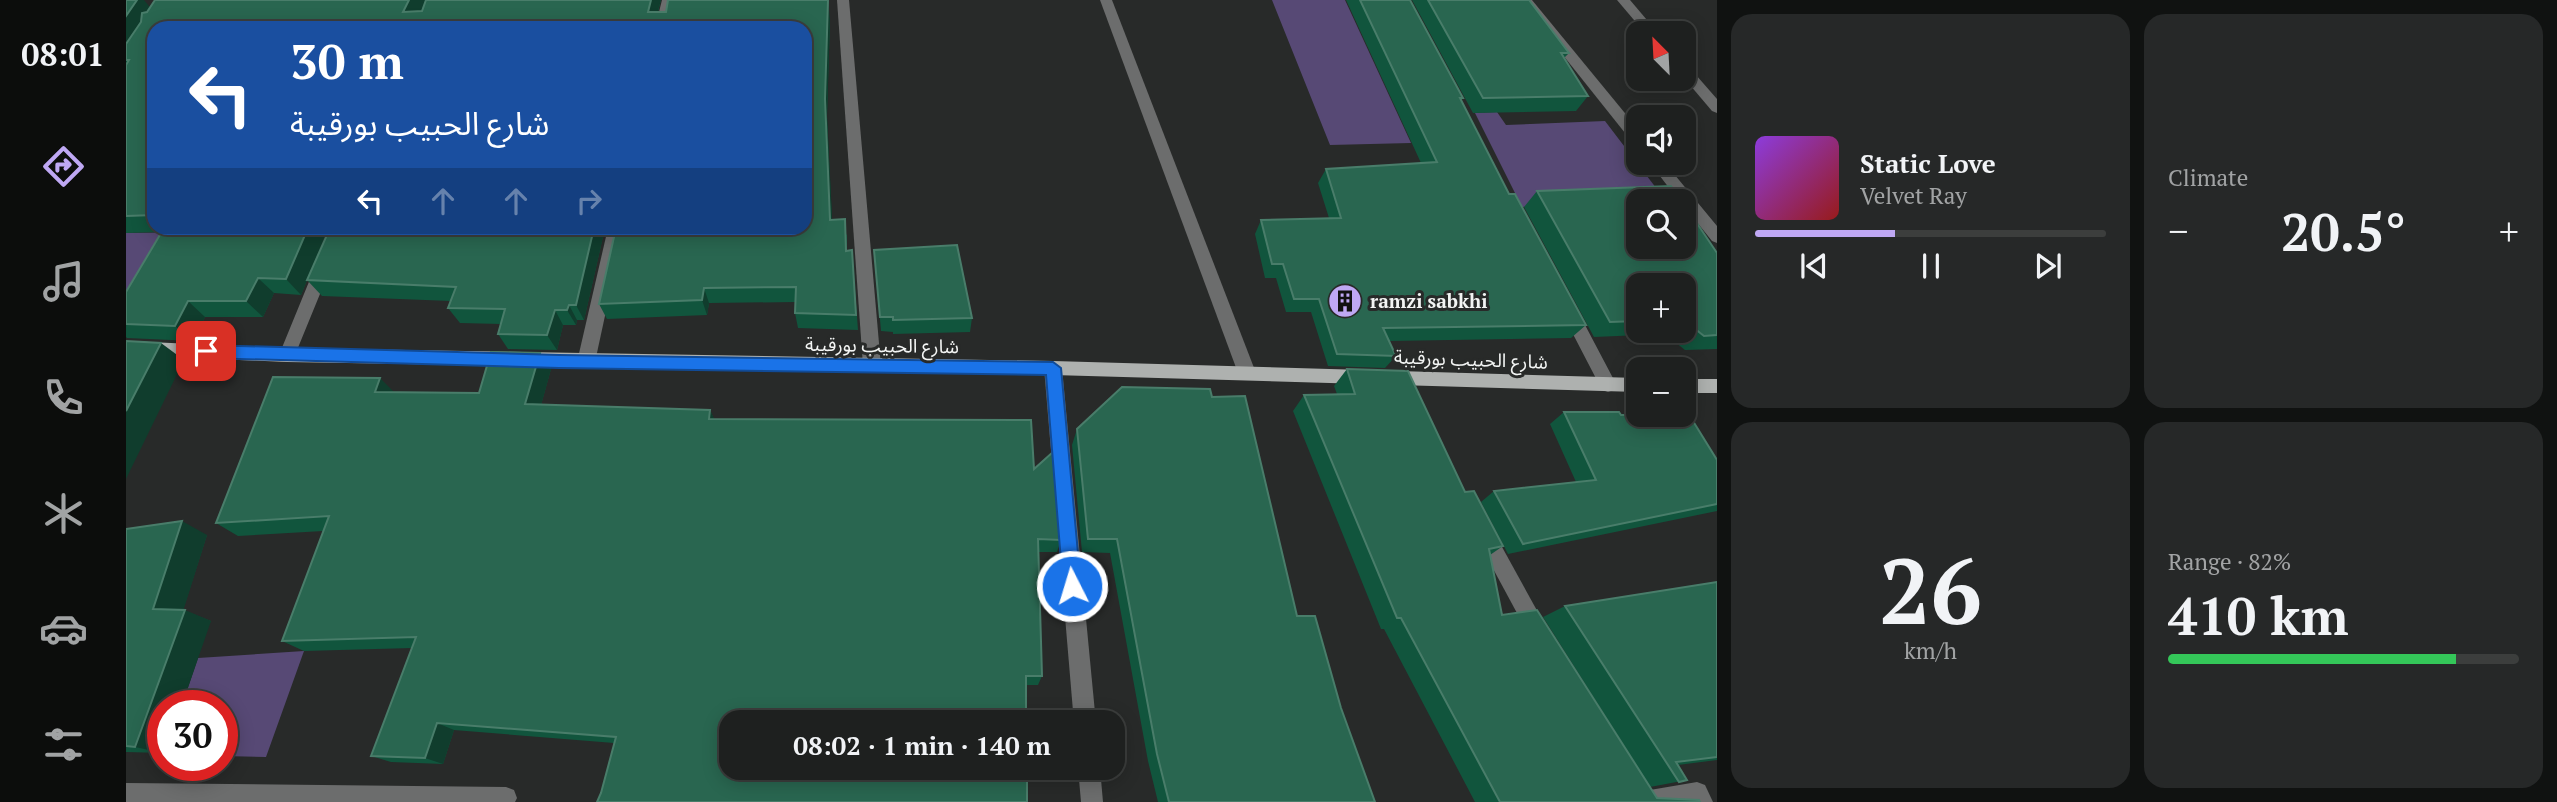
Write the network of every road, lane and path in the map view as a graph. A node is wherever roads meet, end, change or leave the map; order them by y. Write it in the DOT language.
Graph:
graph roads {
  1 [pos="668,0"];
  2 [pos="842,0"];
  3 [pos="1106,0"];
  4 [pos="1525,0"];
  5 [pos="1623,0"];
  6 [pos="664,21"];
  7 [pos="1641,21"];
  8 [pos="1696,84"];
  9 [pos="1717,108"];
  10 [pos="1626,124"];
  11 [pos="1667,175"];
  12 [pos="337,235"];
  13 [pos="614,235"];
  14 [pos="1717,237"];
  15 [pos="1563,300"];
  16 [pos="126,348"];
  17 [pos="287,355"];
  18 [pos="586,362"];
  19 [pos="872,366"];
  20 [pos="1053,368"];
  21 [pos="1247,373"];
  22 [pos="1404,378"];
  23 [pos="1608,385"];
  24 [pos="1626,385"];
  25 [pos="1696,386"];
  26 [pos="1717,386"];
  27 [pos="1417,402"];
  28 [pos="1474,512"];
  29 [pos="1545,644"];
  30 [pos="1084,710"];
  31 [pos="1090,780"];
  32 [pos="126,794"];
  33 [pos="506,798"];
  34 [pos="1641,798"];
  35 [pos="1092,802"];
  36 [pos="1702,802"];
  1 -- 6 [label="street"];
  2 -- 19 [label="street"];
  3 -- 21 [label="street"];
  4 -- 10 [label="street"];
  5 -- 7 [label="street"];
  8 -- 9 [label="street"];
  11 -- 14 [label="street"];
  12 -- 17 [label="street"];
  13 -- 18 [label="street"];
  15 -- 23 [label="street"];
  16 -- 17 [label="main road, شارع الحبيب بورقيبة"];
  17 -- 18 [label="main road, شارع الحبيب بورقيبة"];
  18 -- 19 [label="main road, شارع الحبيب بورقيبة"];
  19 -- 20 [label="main road, شارع الحبيب بورقيبة"];
  20 -- 21 [label="main road, شارع الحبيب بورقيبة"];
  20 -- 30 [label="street"];
  21 -- 22 [label="main road, شارع الحبيب بورقيبة"];
  22 -- 23 [label="main road, شارع الحبيب بورقيبة"];
  22 -- 27 [label="street"];
  23 -- 24 [label="main road, شارع الحبيب بورقيبة"];
  25 -- 26 [label="main road"];
  28 -- 29 [label="street"];
  31 -- 35 [label="street"];
  32 -- 33 [label="street"];
  34 -- 36 [label="street"];
}
